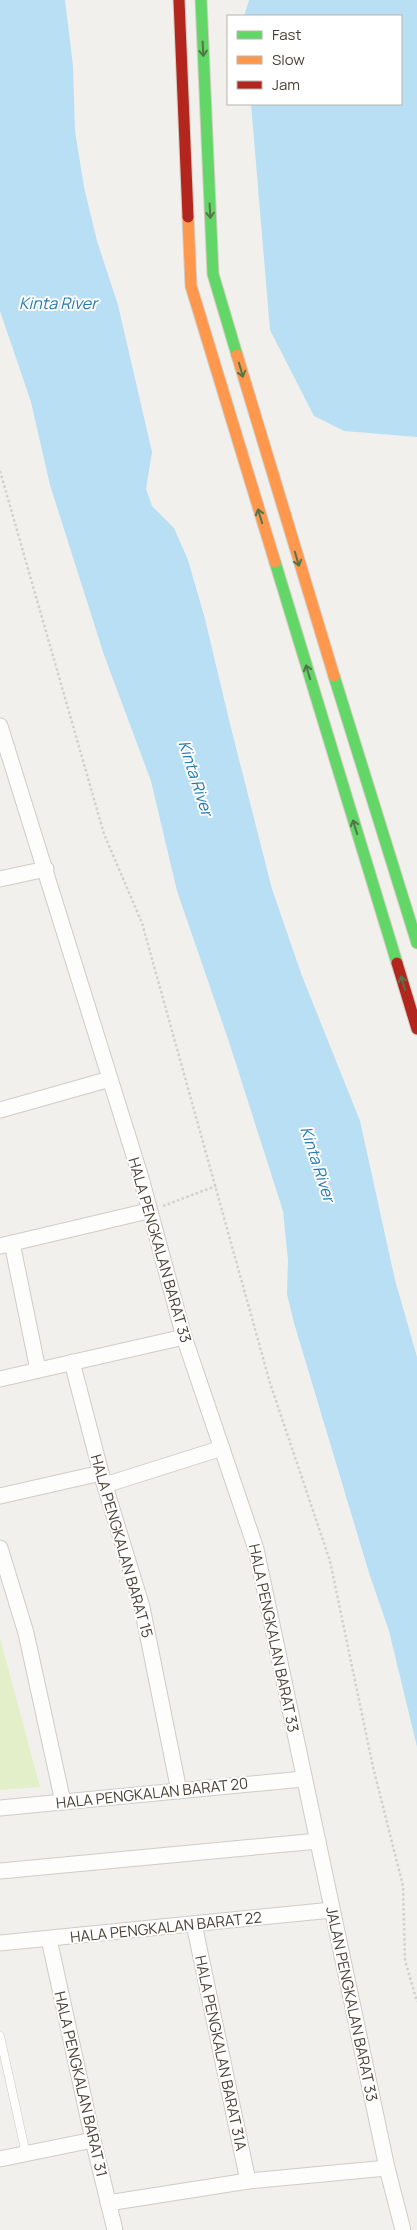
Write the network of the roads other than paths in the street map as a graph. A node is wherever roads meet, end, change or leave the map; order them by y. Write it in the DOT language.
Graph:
graph roads {
  1 [pos="179,0"];
  2 [pos="201,0"];
  3 [pos="0,726"];
  4 [pos="46,869"];
  5 [pos="0,880"];
  6 [pos="417,943"];
  7 [pos="417,1029"];
  8 [pos="110,1079"];
  9 [pos="0,1110"];
  10 [pos="148,1211"];
  11 [pos="6,1244"];
  12 [pos="184,1337"];
  13 [pos="72,1362"];
  14 [pos="38,1370"];
  15 [pos="0,1379"];
  16 [pos="222,1448"];
  17 [pos="103,1479"];
  18 [pos="0,1496"];
  19 [pos="0,1548"];
  20 [pos="304,1778"];
  21 [pos="179,1791"];
  22 [pos="63,1802"];
  23 [pos="0,1808"];
  24 [pos="318,1841"];
  25 [pos="0,1871"];
  26 [pos="332,1910"];
  27 [pos="194,1924"];
  28 [pos="48,1938"];
  29 [pos="0,1943"];
  30 [pos="0,2036"];
  31 [pos="93,2140"];
  32 [pos="26,2154"];
  33 [pos="0,2159"];
  34 [pos="387,2168"];
  35 [pos="248,2181"];
  36 [pos="108,2203"];
  37 [pos="115,2230"];
  38 [pos="403,2230"];
  7 -- 1 [label="street, one-way"];
  2 -- 6 [label="street, one-way"];
  3 -- 4 [label="street, HALA PENGKALAN BARAT 33"];
  4 -- 5 [label="street"];
  4 -- 8 [label="street, HALA PENGKALAN BARAT 33"];
  8 -- 9 [label="street"];
  8 -- 10 [label="street, HALA PENGKALAN BARAT 33"];
  10 -- 11 [label="street"];
  10 -- 12 [label="street, HALA PENGKALAN BARAT 33"];
  11 -- 14 [label="street"];
  12 -- 13 [label="street"];
  12 -- 16 [label="street, HALA PENGKALAN BARAT 33"];
  13 -- 14 [label="street"];
  13 -- 17 [label="street, HALA PENGKALAN BARAT 15"];
  14 -- 15 [label="street"];
  16 -- 17 [label="street"];
  16 -- 20 [label="street, HALA PENGKALAN BARAT 33"];
  17 -- 18 [label="street"];
  17 -- 21 [label="street, HALA PENGKALAN BARAT 15"];
  19 -- 22 [label="street"];
  20 -- 21 [label="street, HALA PENGKALAN BARAT 20"];
  20 -- 24 [label="street, JALAN PENGKALAN BARAT 33"];
  21 -- 22 [label="street, HALA PENGKALAN BARAT 20"];
  22 -- 23 [label="street, HALA PENGKALAN BARAT 20"];
  24 -- 25 [label="street"];
  24 -- 26 [label="street, JALAN PENGKALAN BARAT 33"];
  26 -- 27 [label="street, HALA PENGKALAN BARAT 22"];
  26 -- 34 [label="street, JALAN PENGKALAN BARAT 33"];
  27 -- 28 [label="street, HALA PENGKALAN BARAT 22"];
  27 -- 35 [label="street, HALA PENGKALAN BARAT 31A"];
  28 -- 29 [label="street, HALA PENGKALAN BARAT 22"];
  28 -- 31 [label="street, HALA PENGKALAN BARAT 31"];
  30 -- 32 [label="lane"];
  31 -- 32 [label="street"];
  31 -- 36 [label="street, HALA PENGKALAN BARAT 31"];
  32 -- 33 [label="street"];
  34 -- 35 [label="street"];
  34 -- 38 [label="street, JALAN PENGKALAN BARAT 33"];
  35 -- 36 [label="street"];
  36 -- 37 [label="street, HALA PENGKALAN BARAT 31"];
}
